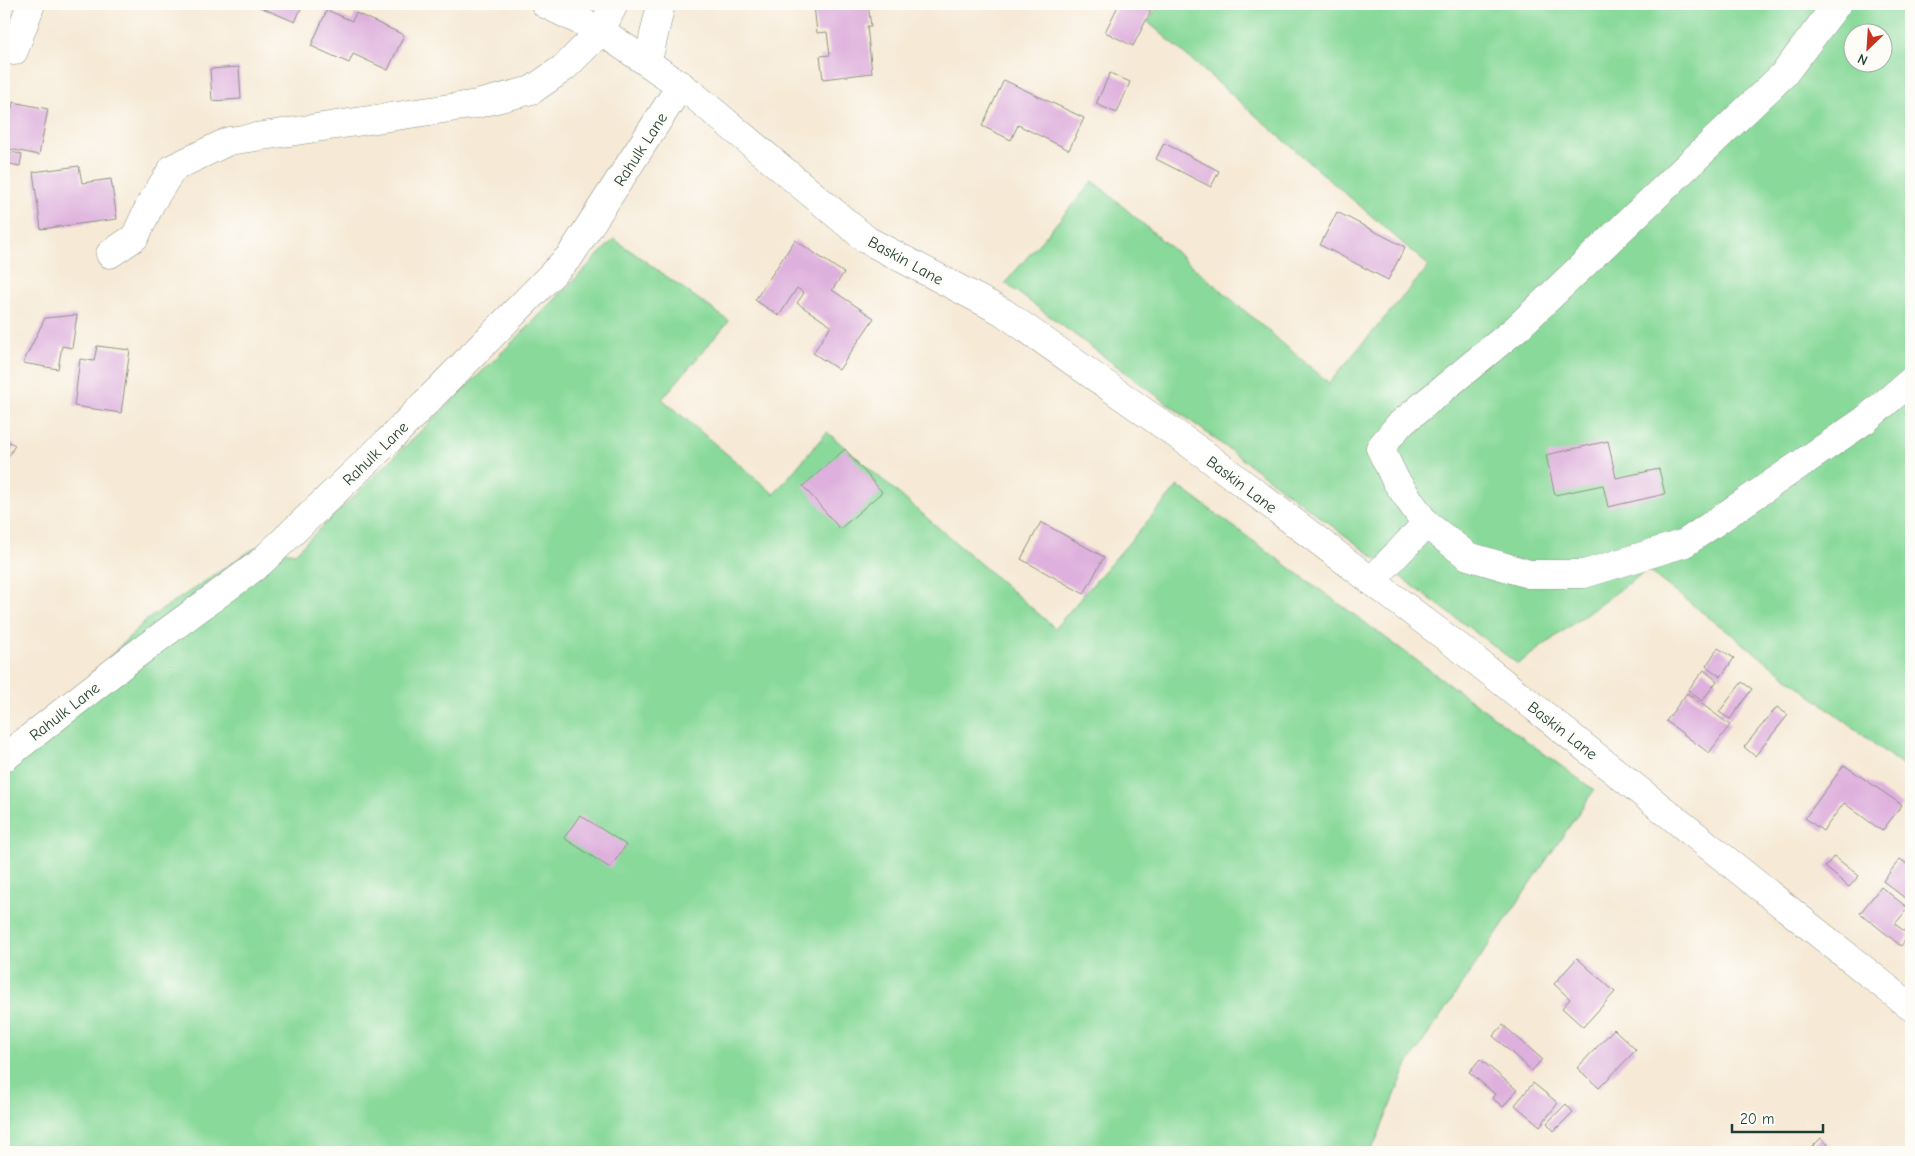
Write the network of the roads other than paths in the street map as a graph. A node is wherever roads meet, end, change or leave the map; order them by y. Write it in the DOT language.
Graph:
graph roads {
  1 [pos="31,4"];
  2 [pos="545,4"];
  3 [pos="614,4"];
  4 [pos="661,4"];
  5 [pos="1837,4"];
  6 [pos="601,31"];
  7 [pos="4,47"];
  8 [pos="648,61"];
  9 [pos="681,85"];
  10 [pos="110,254"];
  11 [pos="1911,381"];
  12 [pos="1426,524"];
  13 [pos="1371,581"];
  14 [pos="4,758"];
  15 [pos="1911,1007"];
  1 -- 7 [label="street"];
  2 -- 6 [label="street, Baskin Lane"];
  3 -- 6 [label="street"];
  4 -- 8 [label="street"];
  5 -- 12 [label="street"];
  6 -- 8 [label="street, Baskin Lane"];
  6 -- 10 [label="street"];
  8 -- 9 [label="street, Baskin Lane"];
  9 -- 13 [label="street, Baskin Lane"];
  9 -- 14 [label="street, Rahulk Lane"];
  11 -- 12 [label="street"];
  12 -- 13 [label="street"];
  13 -- 15 [label="street, Baskin Lane"];
}
